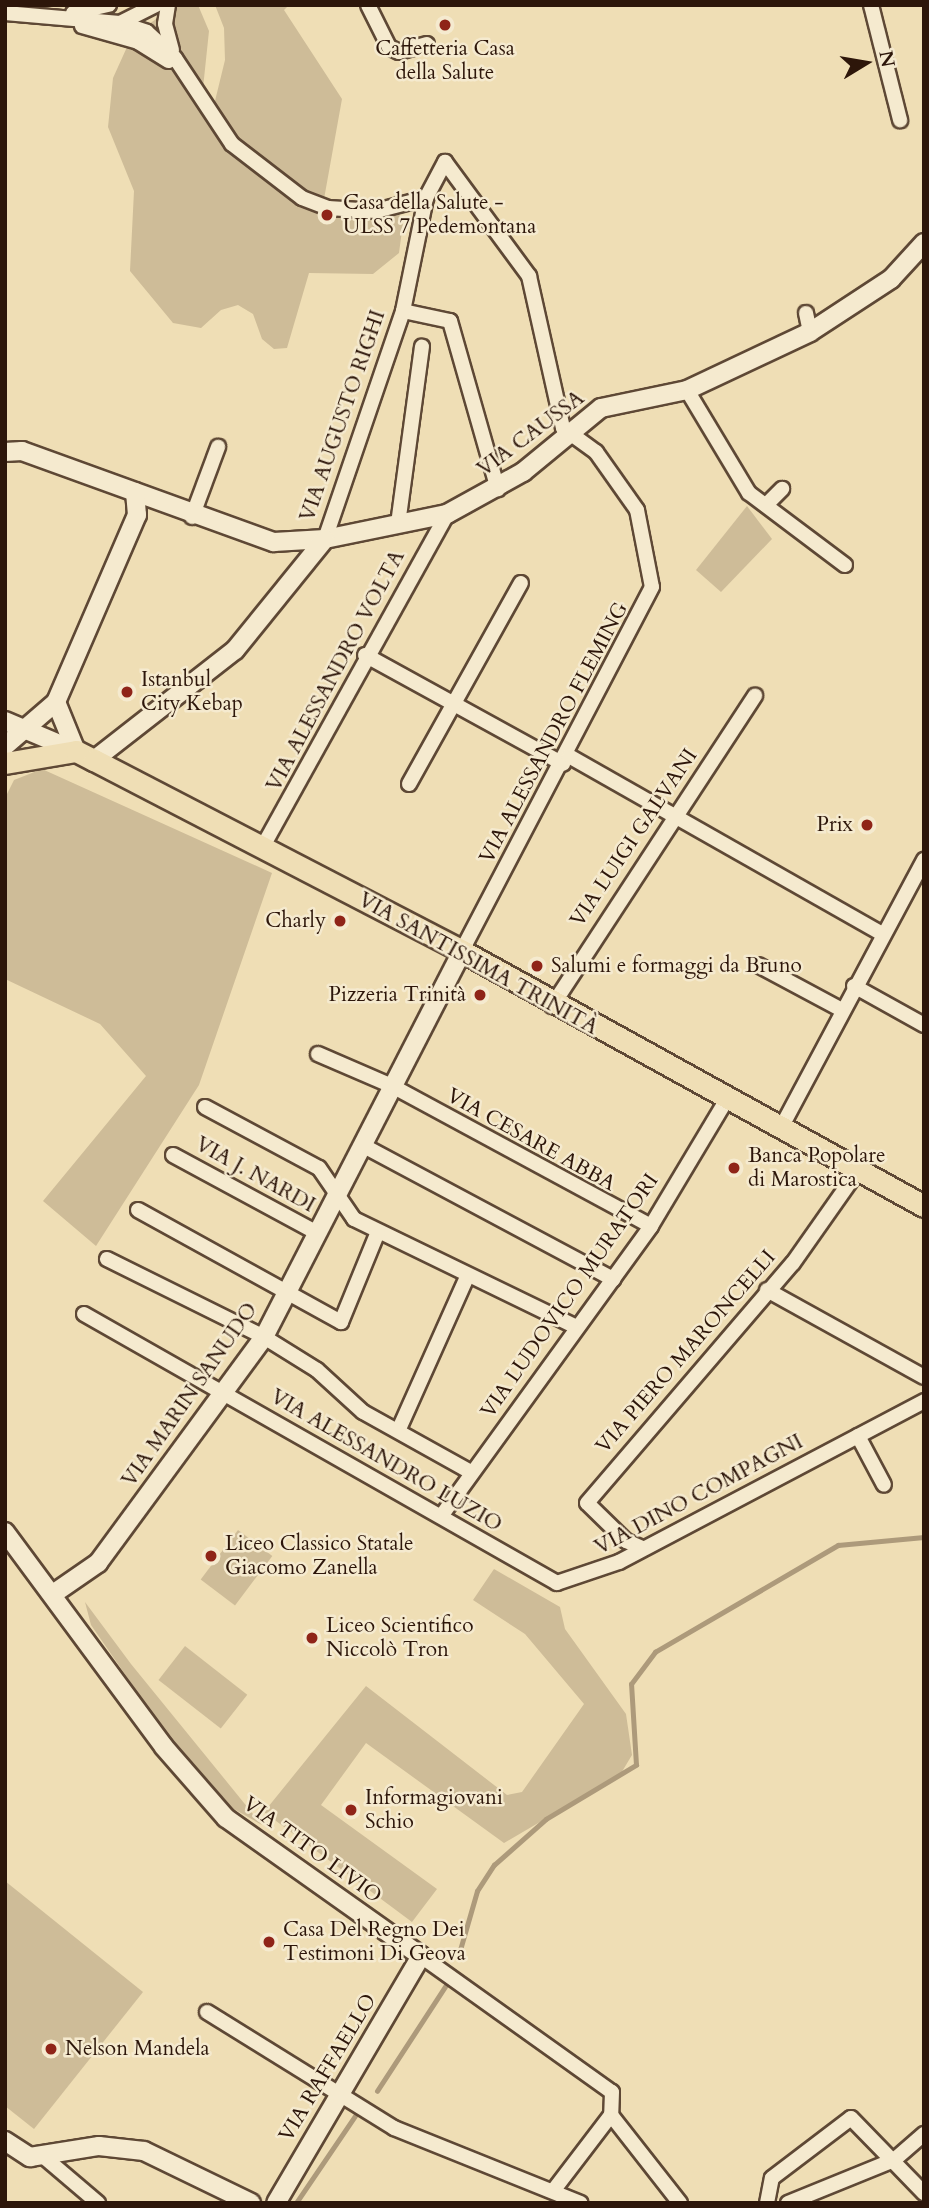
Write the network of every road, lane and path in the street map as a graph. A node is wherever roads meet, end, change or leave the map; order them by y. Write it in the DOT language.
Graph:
graph roads {
  1 [pos="109,5"];
  2 [pos="156,5"];
  3 [pos="168,5"];
  4 [pos="368,5"];
  5 [pos="871,5"];
  6 [pos="9,15"];
  7 [pos="45,17"];
  8 [pos="64,19"];
  9 [pos="120,23"];
  10 [pos="427,44"];
  11 [pos="175,58"];
  12 [pos="190,82"];
  13 [pos="900,120"];
  14 [pos="426,198"];
  15 [pos="924,243"];
  16 [pos="403,311"];
  17 [pos="806,313"];
  18 [pos="810,332"];
  19 [pos="422,346"];
  20 [pos="687,390"];
  21 [pos="566,432"];
  22 [pos="5,438"];
  23 [pos="218,447"];
  24 [pos="13,451"];
  25 [pos="498,489"];
  26 [pos="782,489"];
  27 [pos="135,492"];
  28 [pos="766,505"];
  29 [pos="447,514"];
  30 [pos="192,517"];
  31 [pos="398,524"];
  32 [pos="325,539"];
  33 [pos="845,565"];
  34 [pos="521,583"];
  35 [pos="365,655"];
  36 [pos="755,696"];
  37 [pos="56,702"];
  38 [pos="452,705"];
  39 [pos="5,721"];
  40 [pos="29,728"];
  41 [pos="5,746"];
  42 [pos="85,755"];
  43 [pos="566,760"];
  44 [pos="5,763"];
  45 [pos="409,785"];
  46 [pos="674,813"];
  47 [pos="262,848"];
  48 [pos="924,860"];
  49 [pos="882,934"];
  50 [pos="462,951"];
  51 [pos="758,965"];
  52 [pos="854,986"];
  53 [pos="552,1006"];
  54 [pos="842,1010"];
  55 [pos="924,1025"];
  56 [pos="318,1054"];
  57 [pos="392,1086"];
  58 [pos="727,1099"];
  59 [pos="205,1107"];
  60 [pos="782,1126"];
  61 [pos="362,1146"];
  62 [pos="173,1154"];
  63 [pos="859,1169"];
  64 [pos="337,1193"];
  65 [pos="924,1206"];
  66 [pos="138,1210"];
  67 [pos="651,1226"];
  68 [pos="378,1232"];
  69 [pos="317,1233"];
  70 [pos="107,1259"];
  71 [pos="467,1277"];
  72 [pos="613,1279"];
  73 [pos="767,1290"];
  74 [pos="286,1293"];
  75 [pos="84,1314"];
  76 [pos="576,1327"];
  77 [pos="264,1337"];
  78 [pos="924,1377"];
  79 [pos="223,1396"];
  80 [pos="924,1401"];
  81 [pos="398,1429"];
  82 [pos="858,1436"];
  83 [pos="469,1471"];
  84 [pos="884,1485"];
  85 [pos="442,1515"];
  86 [pos="5,1532"];
  87 [pos="642,1548"];
  88 [pos="558,1583"];
  89 [pos="53,1594"];
  90 [pos="421,1956"];
  91 [pos="206,2012"];
  92 [pos="337,2093"];
  93 [pos="611,2115"];
  94 [pos="924,2134"];
  95 [pos="5,2141"];
  96 [pos="44,2157"];
  97 [pos="894,2160"];
  98 [pos="553,2191"];
  99 [pos="924,2193"];
  100 [pos="98,2203"];
  101 [pos="251,2203"];
  102 [pos="276,2203"];
  103 [pos="581,2203"];
  104 [pos="680,2203"];
  105 [pos="767,2203"];
  106 [pos="789,2203"];
  1 -- 7 [label="street"];
  2 -- 9 [label="street"];
  3 -- 11 [label="street"];
  4 -- 10 [label="street"];
  5 -- 13 [label="street"];
  6 -- 7 [label="street"];
  7 -- 8 [label="street"];
  8 -- 9 [label="street"];
  8 -- 12 [label="street"];
  9 -- 11 [label="street"];
  11 -- 12 [label="street"];
  12 -- 14 [label="street"];
  14 -- 16 [label="street, VIA AUGUSTO RIGHI"];
  14 -- 21 [label="street, VIA AUGUSTO RIGHI"];
  15 -- 18 [label="street, VIA CAUSSA"];
  16 -- 25 [label="street"];
  16 -- 32 [label="street, VIA AUGUSTO RIGHI"];
  17 -- 18 [label="street"];
  18 -- 20 [label="street, VIA CAUSSA"];
  19 -- 31 [label="street"];
  20 -- 21 [label="street, VIA CAUSSA"];
  20 -- 28 [label="street"];
  21 -- 25 [label="street, VIA CAUSSA"];
  21 -- 43 [label="street, VIA ALESSANDRO FLEMING"];
  22 -- 24 [label="street, VIA CAUSSA"];
  23 -- 30 [label="street"];
  24 -- 27 [label="street, VIA CAUSSA"];
  25 -- 29 [label="street, VIA CAUSSA"];
  26 -- 28 [label="street"];
  27 -- 30 [label="street, VIA CAUSSA"];
  27 -- 37 [label="street"];
  28 -- 33 [label="street"];
  29 -- 31 [label="street, VIA CAUSSA"];
  29 -- 35 [label="street, VIA ALESSANDRO VOLTA"];
  30 -- 32 [label="street, VIA CAUSSA"];
  31 -- 32 [label="street, VIA CAUSSA"];
  32 -- 42 [label="street, VIA AUGUSTO RIGHI"];
  34 -- 38 [label="street"];
  35 -- 38 [label="street"];
  35 -- 47 [label="street, VIA ALESSANDRO VOLTA"];
  36 -- 46 [label="street, VIA LUIGI GALVANI"];
  37 -- 40 [label="street"];
  37 -- 42 [label="street"];
  38 -- 43 [label="street"];
  38 -- 45 [label="street"];
  39 -- 40 [label="street, VIA SANTISSIMA TRINITÀ"];
  40 -- 41 [label="street"];
  40 -- 42 [label="street, VIA SANTISSIMA TRINITÀ"];
  42 -- 44 [label="main road"];
  42 -- 47 [label="main road, VIA SANTISSIMA TRINITÀ"];
  43 -- 46 [label="street"];
  43 -- 50 [label="street, VIA ALESSANDRO FLEMING"];
  46 -- 49 [label="street"];
  46 -- 53 [label="street, VIA LUIGI GALVANI"];
  47 -- 50 [label="main road, VIA SANTISSIMA TRINITÀ"];
  48 -- 49 [label="street"];
  49 -- 52 [label="street"];
  50 -- 53 [label="main road, VIA SANTISSIMA TRINITÀ"];
  50 -- 57 [label="street, VIA MARIN SANUDO"];
  51 -- 54 [label="street"];
  52 -- 54 [label="street"];
  52 -- 55 [label="street"];
  53 -- 58 [label="main road, VIA SANTISSIMA TRINITÀ"];
  54 -- 60 [label="street"];
  56 -- 57 [label="street"];
  57 -- 61 [label="street, VIA MARIN SANUDO"];
  57 -- 67 [label="street, VIA CESARE ABBA"];
  58 -- 60 [label="main road, VIA SANTISSIMA TRINITÀ"];
  58 -- 67 [label="street, VIA LUDOVICO MURATORI"];
  59 -- 64 [label="street"];
  60 -- 63 [label="main road, VIA SANTISSIMA TRINITÀ"];
  61 -- 64 [label="street, VIA MARIN SANUDO"];
  61 -- 72 [label="street"];
  62 -- 69 [label="street, VIA J. NARDI"];
  63 -- 65 [label="main road, VIA SANTISSIMA TRINITÀ"];
  63 -- 73 [label="street, VIA PIERO MARONCELLI"];
  64 -- 68 [label="street"];
  64 -- 69 [label="street, VIA MARIN SANUDO"];
  66 -- 74 [label="street"];
  67 -- 72 [label="street, VIA LUDOVICO MURATORI"];
  68 -- 71 [label="street"];
  68 -- 74 [label="street"];
  69 -- 74 [label="street, VIA MARIN SANUDO"];
  70 -- 77 [label="street"];
  71 -- 76 [label="street"];
  71 -- 81 [label="street"];
  72 -- 76 [label="street, VIA LUDOVICO MURATORI"];
  73 -- 78 [label="street"];
  73 -- 87 [label="street, VIA PIERO MARONCELLI"];
  74 -- 77 [label="street, VIA MARIN SANUDO"];
  75 -- 79 [label="street, VIA ALESSANDRO LUZIO"];
  76 -- 83 [label="street, VIA LUDOVICO MURATORI"];
  77 -- 79 [label="street, VIA MARIN SANUDO"];
  77 -- 81 [label="street"];
  79 -- 85 [label="street, VIA ALESSANDRO LUZIO"];
  79 -- 89 [label="street, VIA MARIN SANUDO"];
  80 -- 82 [label="street, VIA DINO COMPAGNI"];
  81 -- 83 [label="street"];
  82 -- 84 [label="street"];
  82 -- 87 [label="street, VIA DINO COMPAGNI"];
  83 -- 85 [label="street, VIA LUDOVICO MURATORI"];
  85 -- 88 [label="street, VIA ALESSANDRO LUZIO"];
  86 -- 89 [label="street, VIA TITO LIVIO"];
  87 -- 88 [label="street, VIA DINO COMPAGNI"];
  89 -- 90 [label="street, VIA TITO LIVIO"];
  90 -- 92 [label="street, VIA RAFFAELLO"];
  90 -- 93 [label="street, VIA TITO LIVIO"];
  91 -- 92 [label="street"];
  92 -- 98 [label="street"];
  92 -- 102 [label="street, VIA RAFFAELLO"];
  93 -- 98 [label="street"];
  93 -- 104 [label="street"];
  94 -- 97 [label="street"];
  95 -- 96 [label="street"];
  96 -- 100 [label="street"];
  96 -- 101 [label="street"];
  97 -- 99 [label="street"];
  97 -- 105 [label="street"];
  97 -- 106 [label="street"];
  98 -- 103 [label="street"];
}
